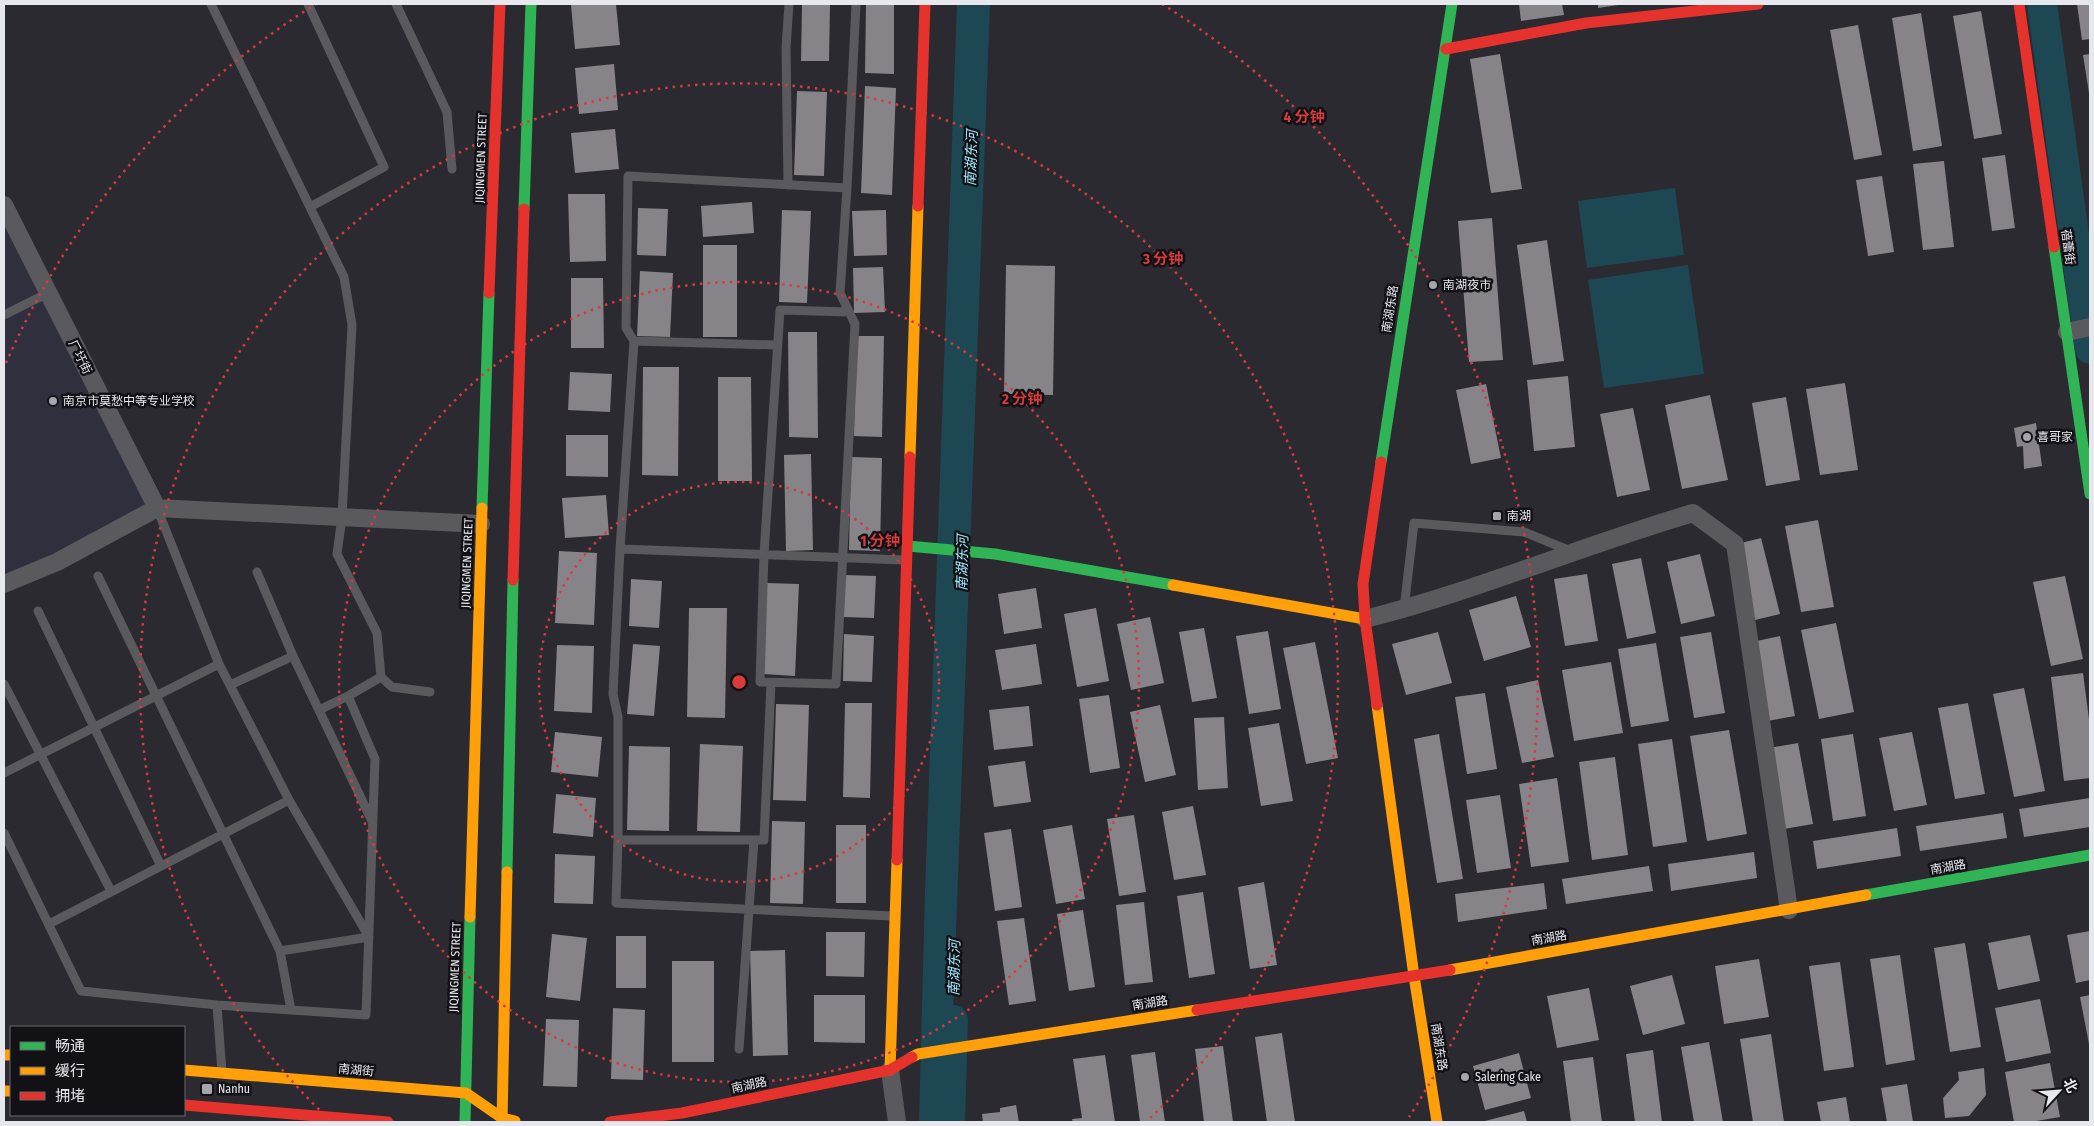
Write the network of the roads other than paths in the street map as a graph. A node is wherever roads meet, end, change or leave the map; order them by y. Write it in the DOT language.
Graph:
graph roads {
  1 [pos="211,4"];
  2 [pos="308,4"];
  3 [pos="396,4"];
  4 [pos="500,4"];
  5 [pos="532,4"];
  6 [pos="789,4"];
  7 [pos="856,4"];
  8 [pos="925,4"];
  9 [pos="1452,4"];
  10 [pos="1758,4"];
  11 [pos="2019,4"];
  12 [pos="1446,49"];
  13 [pos="452,169"];
  14 [pos="788,185"];
  15 [pos="847,188"];
  16 [pos="4,205"];
  17 [pos="310,207"];
  18 [pos="48,293"];
  19 [pos="849,312"];
  20 [pos="4,315"];
  21 [pos="2090,327"];
  22 [pos="2067,332"];
  23 [pos="634,341"];
  24 [pos="776,345"];
  25 [pos="2090,494"];
  26 [pos="157,508"];
  27 [pos="342,517"];
  28 [pos="482,524"];
  29 [pos="908,546"];
  30 [pos="620,549"];
  31 [pos="1573,552"];
  32 [pos="764,554"];
  33 [pos="843,557"];
  34 [pos="908,560"];
  35 [pos="257,572"];
  36 [pos="98,576"];
  37 [pos="4,584"];
  38 [pos="1404,609"];
  39 [pos="38,611"];
  40 [pos="1365,619"];
  41 [pos="293,656"];
  42 [pos="219,664"];
  43 [pos="381,676"];
  44 [pos="771,683"];
  45 [pos="4,684"];
  46 [pos="230,685"];
  47 [pos="430,692"];
  48 [pos="156,696"];
  49 [pos="348,696"];
  50 [pos="319,710"];
  51 [pos="94,728"];
  52 [pos="40,755"];
  53 [pos="4,773"];
  54 [pos="288,800"];
  55 [pos="373,823"];
  56 [pos="4,833"];
  57 [pos="224,833"];
  58 [pos="618,840"];
  59 [pos="754,840"];
  60 [pos="2090,855"];
  61 [pos="161,866"];
  62 [pos="111,892"];
  63 [pos="750,909"];
  64 [pos="1789,910"];
  65 [pos="896,916"];
  66 [pos="49,924"];
  67 [pos="369,936"];
  68 [pos="280,951"];
  69 [pos="1414,976"];
  70 [pos="217,1005"];
  71 [pos="291,1010"];
  72 [pos="739,1049"];
  73 [pos="185,1070"];
  74 [pos="890,1070"];
  75 [pos="222,1073"];
  76 [pos="466,1092"];
  77 [pos="185,1105"];
  78 [pos="502,1120"];
  79 [pos="388,1122"];
  80 [pos="465,1122"];
  81 [pos="487,1122"];
  82 [pos="520,1122"];
  83 [pos="610,1122"];
  84 [pos="897,1122"];
  85 [pos="1437,1122"];
  1 -- 17 [label="lane"];
  2 -- 17 [label="lane"];
  3 -- 13 [label="lane"];
  4 -- 28 [label="street, JIQINGMEN STREET"];
  5 -- 78 [label="street"];
  6 -- 14 [label="lane"];
  7 -- 15 [label="lane"];
  8 -- 29 [label="street"];
  9 -- 12 [label="street, 南湖东路"];
  10 -- 12 [label="street"];
  11 -- 22 [label="street, 蓓蕾街"];
  12 -- 40 [label="street, 南湖东路"];
  14 -- 15 [label="lane"];
  14 -- 23 [label="lane"];
  15 -- 19 [label="lane"];
  16 -- 18 [label="street, 厂圩街"];
  17 -- 27 [label="lane"];
  18 -- 20 [label="lane"];
  18 -- 26 [label="street, 厂圩街"];
  19 -- 24 [label="lane"];
  19 -- 33 [label="lane"];
  21 -- 22 [label="street"];
  22 -- 25 [label="street, 蓓蕾街"];
  23 -- 24 [label="lane"];
  23 -- 30 [label="lane"];
  24 -- 32 [label="lane"];
  26 -- 27 [label="street"];
  26 -- 37 [label="street"];
  26 -- 42 [label="lane"];
  27 -- 28 [label="street"];
  27 -- 43 [label="lane"];
  28 -- 76 [label="street, JIQINGMEN STREET"];
  29 -- 34 [label="street"];
  29 -- 40 [label="street"];
  30 -- 32 [label="lane"];
  30 -- 58 [label="lane"];
  31 -- 38 [label="street"];
  31 -- 38 [label="lane"];
  31 -- 64 [label="street"];
  32 -- 33 [label="lane"];
  32 -- 44 [label="lane"];
  33 -- 34 [label="lane"];
  33 -- 44 [label="lane"];
  34 -- 65 [label="street"];
  35 -- 41 [label="lane"];
  36 -- 48 [label="lane"];
  38 -- 40 [label="street"];
  39 -- 51 [label="lane"];
  40 -- 69 [label="street, 南湖东路"];
  41 -- 46 [label="lane"];
  41 -- 50 [label="lane"];
  42 -- 46 [label="lane"];
  42 -- 48 [label="lane"];
  43 -- 47 [label="lane"];
  43 -- 49 [label="lane"];
  44 -- 59 [label="lane"];
  45 -- 52 [label="lane"];
  46 -- 54 [label="lane"];
  48 -- 51 [label="lane"];
  48 -- 57 [label="lane"];
  49 -- 50 [label="lane"];
  49 -- 55 [label="lane"];
  50 -- 55 [label="lane"];
  51 -- 52 [label="lane"];
  51 -- 61 [label="lane"];
  52 -- 53 [label="lane"];
  52 -- 62 [label="lane"];
  54 -- 57 [label="lane"];
  54 -- 67 [label="lane"];
  55 -- 67 [label="lane"];
  56 -- 66 [label="lane"];
  57 -- 61 [label="lane"];
  57 -- 68 [label="lane"];
  58 -- 59 [label="lane"];
  58 -- 63 [label="lane"];
  59 -- 63 [label="lane"];
  60 -- 64 [label="street, 南湖路"];
  61 -- 62 [label="lane"];
  62 -- 66 [label="lane"];
  63 -- 65 [label="lane"];
  63 -- 72 [label="lane"];
  64 -- 69 [label="street, 南湖路"];
  65 -- 74 [label="street"];
  66 -- 70 [label="lane"];
  67 -- 68 [label="lane"];
  67 -- 71 [label="lane"];
  68 -- 71 [label="lane"];
  69 -- 74 [label="street, 南湖路"];
  69 -- 85 [label="street, 南湖东路"];
  70 -- 71 [label="lane"];
  70 -- 75 [label="lane"];
  73 -- 75 [label="street, 南湖街"];
  74 -- 83 [label="street, 南湖路"];
  74 -- 84 [label="street"];
  75 -- 76 [label="street, 南湖街"];
  76 -- 78 [label="street"];
  76 -- 80 [label="street, JIQINGMEN STREET"];
  77 -- 79 [label="street"];
  78 -- 81 [label="street"];
  78 -- 82 [label="street"];
}
